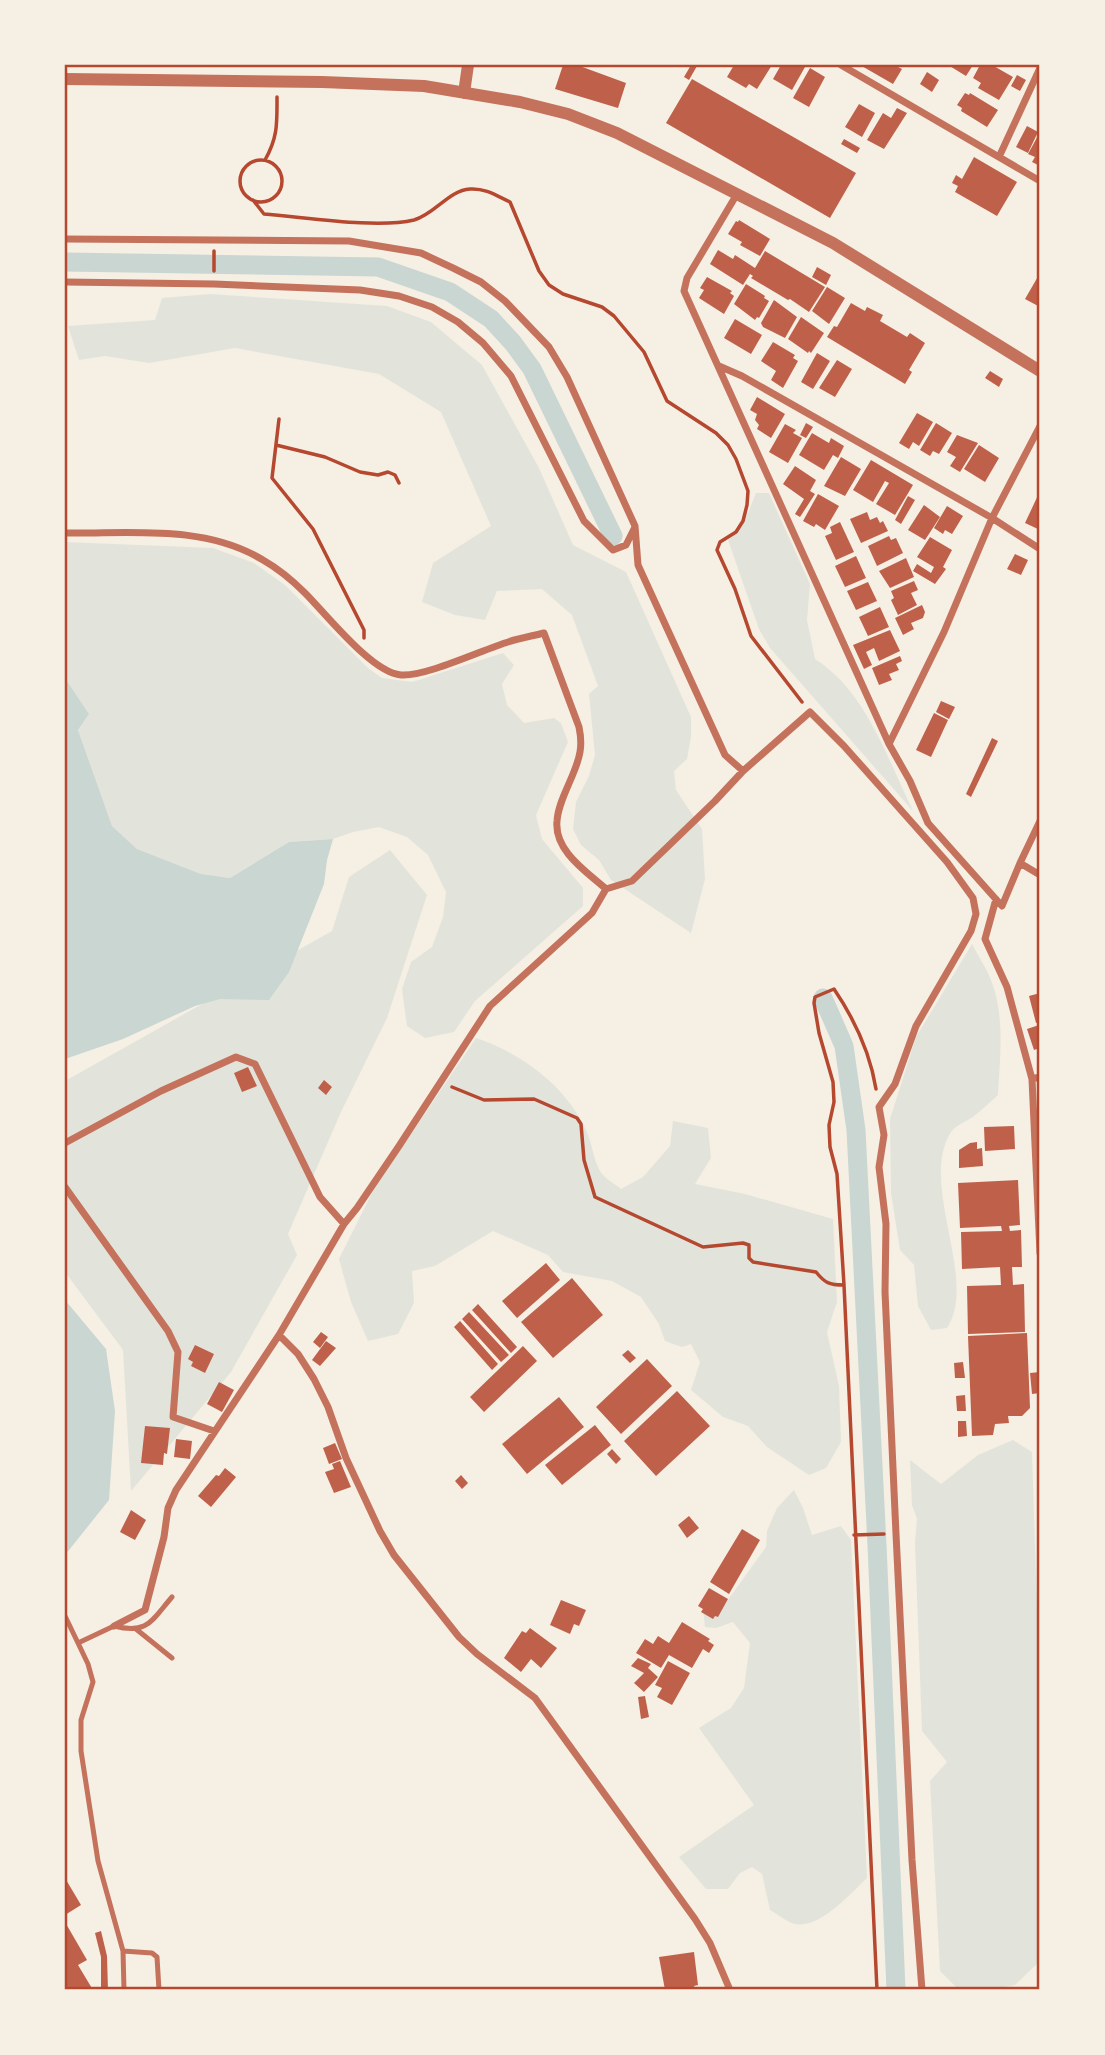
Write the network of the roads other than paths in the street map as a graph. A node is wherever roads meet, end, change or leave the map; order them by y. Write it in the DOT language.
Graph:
graph roads {
  1 [pos="468,65"];
  2 [pos="841,65"];
  3 [pos="1040,68"];
  4 [pos="65,79"];
  5 [pos="464,93"];
  6 [pos="999,157"];
  7 [pos="1040,181"];
  8 [pos="737,194"];
  9 [pos="65,239"];
  10 [pos="65,282"];
  11 [pos="718,366"];
  12 [pos="1040,371"];
  13 [pos="1040,426"];
  14 [pos="992,517"];
  15 [pos="635,526"];
  16 [pos="65,533"];
  17 [pos="1040,549"];
  18 [pos="889,744"];
  19 [pos="743,771"];
  20 [pos="1040,821"];
  21 [pos="1020,863"];
  22 [pos="1040,875"];
  23 [pos="606,889"];
  24 [pos="996,900"];
  25 [pos="1036,1078"];
  26 [pos="65,1143"];
  27 [pos="65,1186"];
  28 [pos="344,1224"];
  29 [pos="1040,1253"];
  30 [pos="279,1335"];
  31 [pos="214,1432"];
  32 [pos="172,1597"];
  33 [pos="65,1616"];
  34 [pos="114,1626"];
  35 [pos="136,1629"];
  36 [pos="78,1643"];
  37 [pos="172,1658"];
  38 [pos="123,1951"];
  39 [pos="124,1990"];
  40 [pos="159,1990"];
  41 [pos="730,1990"];
  42 [pos="922,1990"];
  1 -- 5 [label="street"];
  2 -- 6 [label="street"];
  3 -- 6 [label="street"];
  4 -- 5 [label="street"];
  5 -- 8 [label="street"];
  6 -- 7 [label="street"];
  8 -- 11 [label="street"];
  8 -- 12 [label="street"];
  9 -- 15 [label="street"];
  10 -- 15 [label="street"];
  11 -- 14 [label="street"];
  11 -- 18 [label="street"];
  13 -- 14 [label="street"];
  14 -- 17 [label="street"];
  14 -- 18 [label="street"];
  15 -- 19 [label="street"];
  16 -- 23 [label="street"];
  18 -- 24 [label="street"];
  19 -- 23 [label="street"];
  19 -- 42 [label="street"];
  20 -- 21 [label="street"];
  21 -- 22 [label="street"];
  21 -- 24 [label="street"];
  23 -- 28 [label="street"];
  24 -- 25 [label="street"];
  25 -- 29 [label="street"];
  26 -- 28 [label="street"];
  27 -- 31 [label="street"];
  28 -- 30 [label="street"];
  30 -- 31 [label="street"];
  30 -- 41 [label="street"];
  31 -- 34 [label="street"];
  32 -- 35 [label="lane"];
  33 -- 36 [label="lane"];
  34 -- 35 [label="lane"];
  34 -- 36 [label="lane"];
  35 -- 37 [label="lane"];
  36 -- 38 [label="lane"];
  38 -- 39 [label="lane"];
  38 -- 40 [label="lane"];
}
